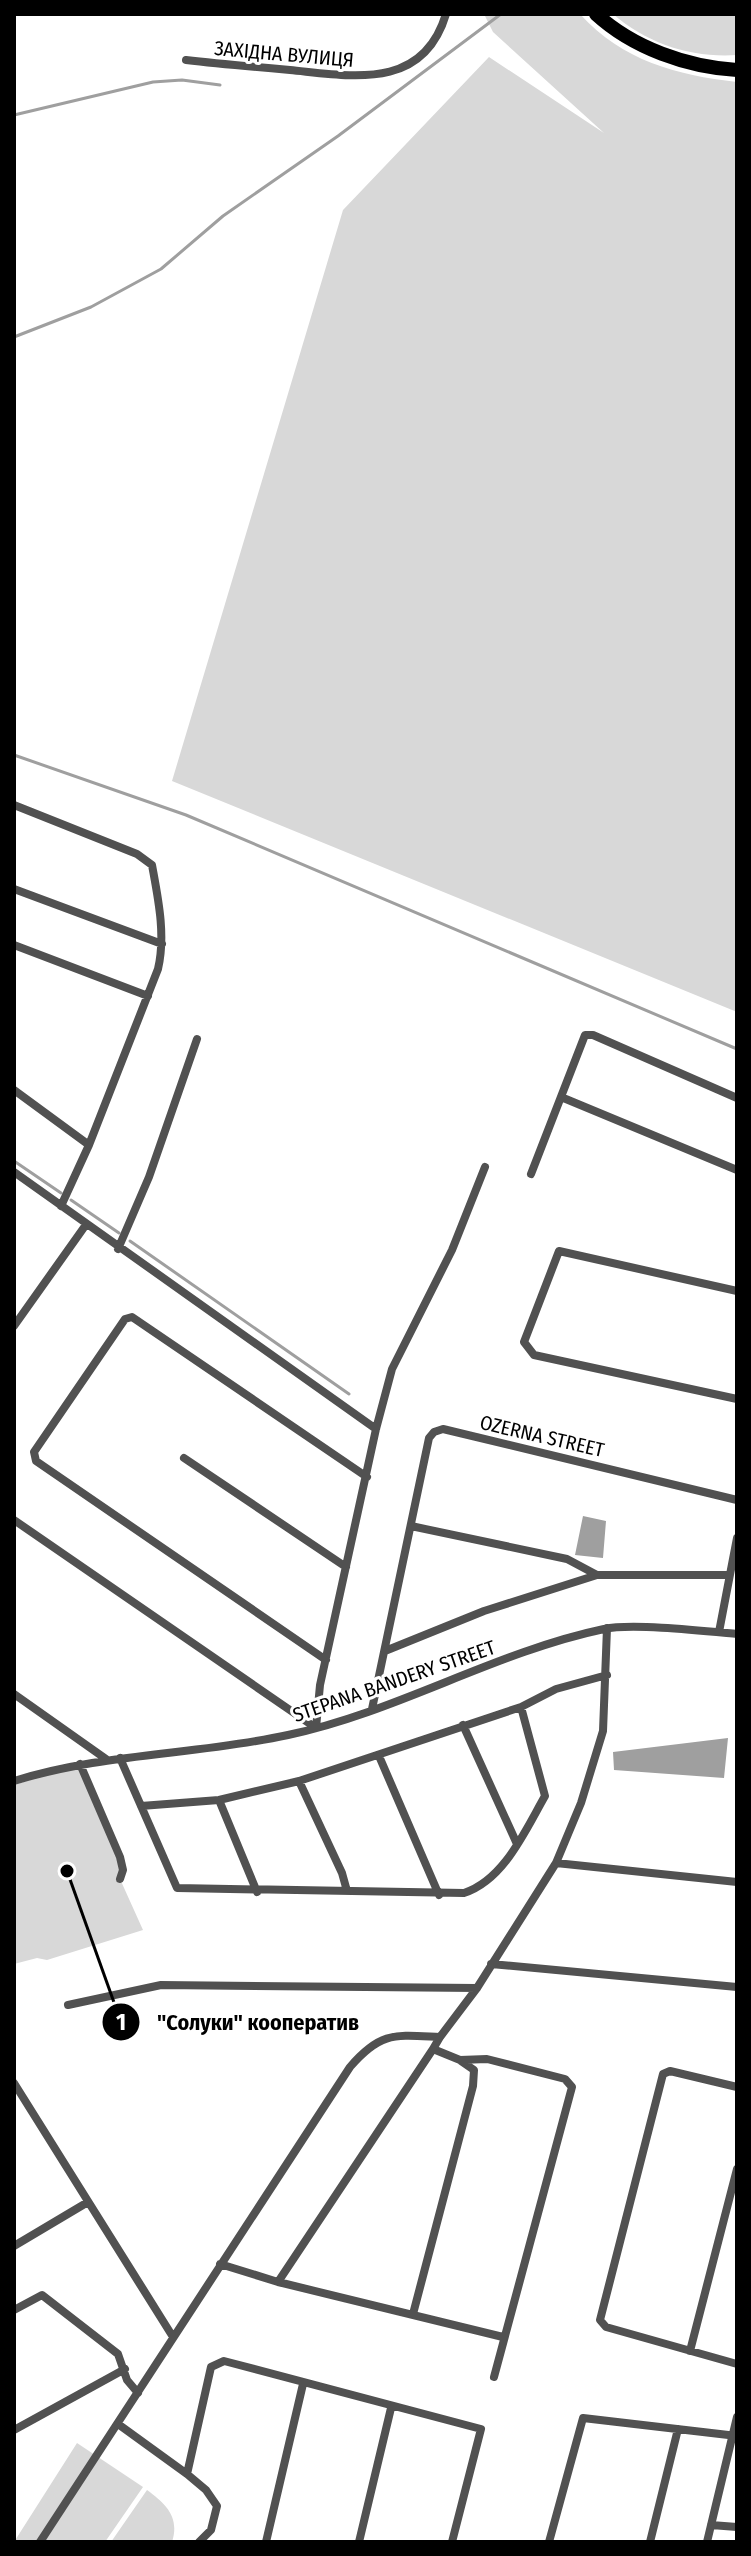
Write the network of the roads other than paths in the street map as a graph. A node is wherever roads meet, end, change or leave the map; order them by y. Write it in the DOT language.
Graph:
graph roads {
  1 [pos="446,14"];
  2 [pos="596,14"];
  3 [pos="186,60"];
  4 [pos="737,61"];
  5 [pos="702,64"];
  6 [pos="737,70"];
  7 [pos="14,805"];
  8 [pos="14,889"];
  9 [pos="162,944"];
  10 [pos="14,945"];
  11 [pos="148,996"];
  12 [pos="197,1039"];
  13 [pos="14,1090"];
  14 [pos="561,1097"];
  15 [pos="737,1098"];
  16 [pos="89,1145"];
  17 [pos="485,1167"];
  18 [pos="737,1170"];
  19 [pos="14,1172"];
  20 [pos="531,1174"];
  21 [pos="61,1206"];
  22 [pos="85,1226"];
  23 [pos="118,1249"];
  24 [pos="737,1291"];
  25 [pos="14,1326"];
  26 [pos="737,1399"];
  27 [pos="376,1429"];
  28 [pos="184,1458"];
  29 [pos="367,1477"];
  30 [pos="737,1500"];
  31 [pos="14,1520"];
  32 [pos="411,1526"];
  33 [pos="737,1538"];
  34 [pos="346,1567"];
  35 [pos="597,1575"];
  36 [pos="729,1575"];
  37 [pos="607,1628"];
  38 [pos="719,1632"];
  39 [pos="737,1634"];
  40 [pos="385,1651"];
  41 [pos="326,1660"];
  42 [pos="607,1675"];
  43 [pos="14,1694"];
  44 [pos="521,1707"];
  45 [pos="372,1709"];
  46 [pos="463,1725"];
  47 [pos="316,1728"];
  48 [pos="379,1756"];
  49 [pos="120,1758"];
  50 [pos="106,1759"];
  51 [pos="80,1764"];
  52 [pos="14,1772"];
  53 [pos="18,1780"];
  54 [pos="299,1781"];
  55 [pos="219,1800"];
  56 [pos="141,1806"];
  57 [pos="517,1844"];
  58 [pos="556,1863"];
  59 [pos="120,1879"];
  60 [pos="737,1882"];
  61 [pos="347,1891"];
  62 [pos="257,1892"];
  63 [pos="439,1895"];
  64 [pos="491,1964"];
  65 [pos="737,1987"];
  66 [pos="477,1988"];
  67 [pos="68,2005"];
  68 [pos="440,2037"];
  69 [pos="433,2049"];
  70 [pos="460,2060"];
  71 [pos="14,2083"];
  72 [pos="737,2087"];
  73 [pos="737,2169"];
  74 [pos="88,2202"];
  75 [pos="14,2246"];
  76 [pos="220,2264"];
  77 [pos="278,2282"];
  78 [pos="14,2310"];
  79 [pos="413,2314"];
  80 [pos="173,2337"];
  81 [pos="503,2337"];
  82 [pos="690,2351"];
  83 [pos="737,2364"];
  84 [pos="125,2369"];
  85 [pos="494,2377"];
  86 [pos="303,2384"];
  87 [pos="138,2393"];
  88 [pos="391,2408"];
  89 [pos="737,2417"];
  90 [pos="118,2424"];
  91 [pos="678,2429"];
  92 [pos="14,2430"];
  93 [pos="735,2436"];
  94 [pos="187,2474"];
  95 [pos="711,2525"];
  96 [pos="737,2527"];
  97 [pos="40,2542"];
  98 [pos="199,2542"];
  99 [pos="266,2542"];
  100 [pos="359,2542"];
  101 [pos="452,2542"];
  102 [pos="549,2542"];
  103 [pos="650,2542"];
  104 [pos="707,2542"];
  1 -- 3 [label="street, ЗАХІДНА ВУЛИЦЯ"];
  2 -- 5 [label="highway"];
  4 -- 5 [label="highway"];
  5 -- 6 [label="highway"];
  7 -- 9 [label="street"];
  8 -- 9 [label="street"];
  9 -- 11 [label="street"];
  10 -- 11 [label="street"];
  11 -- 16 [label="street"];
  12 -- 23 [label="street"];
  13 -- 16 [label="street"];
  14 -- 15 [label="street"];
  14 -- 18 [label="street"];
  14 -- 20 [label="street"];
  16 -- 21 [label="street"];
  17 -- 27 [label="street"];
  19 -- 21 [label="street"];
  21 -- 22 [label="street"];
  22 -- 23 [label="street"];
  22 -- 25 [label="street"];
  23 -- 27 [label="street"];
  24 -- 26 [label="street"];
  27 -- 29 [label="street"];
  28 -- 34 [label="street"];
  29 -- 34 [label="street"];
  29 -- 41 [label="street"];
  30 -- 32 [label="street, OZERNA STREET"];
  31 -- 47 [label="street"];
  32 -- 35 [label="street"];
  32 -- 40 [label="street, OZERNA STREET"];
  33 -- 36 [label="street"];
  34 -- 41 [label="street"];
  35 -- 36 [label="street"];
  35 -- 40 [label="street"];
  36 -- 38 [label="street"];
  37 -- 38 [label="street, STEPANA BANDERY STREET"];
  37 -- 42 [label="street"];
  37 -- 45 [label="street, STEPANA BANDERY STREET"];
  38 -- 39 [label="street, STEPANA BANDERY STREET"];
  40 -- 45 [label="street, OZERNA STREET"];
  41 -- 47 [label="street"];
  42 -- 44 [label="street"];
  42 -- 58 [label="street"];
  43 -- 50 [label="street"];
  44 -- 46 [label="street"];
  44 -- 57 [label="street"];
  45 -- 47 [label="street, STEPANA BANDERY STREET"];
  46 -- 48 [label="street"];
  46 -- 57 [label="street"];
  47 -- 49 [label="street, STEPANA BANDERY STREET"];
  48 -- 54 [label="street"];
  48 -- 63 [label="street"];
  49 -- 50 [label="street, STEPANA BANDERY STREET"];
  49 -- 56 [label="street"];
  50 -- 51 [label="street, STEPANA BANDERY STREET"];
  51 -- 53 [label="street, STEPANA BANDERY STREET"];
  51 -- 59 [label="street"];
  52 -- 53 [label="street"];
  54 -- 55 [label="street"];
  54 -- 61 [label="street"];
  55 -- 56 [label="street"];
  55 -- 62 [label="street"];
  56 -- 62 [label="street"];
  57 -- 63 [label="street"];
  58 -- 60 [label="street"];
  58 -- 64 [label="street"];
  61 -- 62 [label="street"];
  61 -- 63 [label="street"];
  64 -- 65 [label="street"];
  64 -- 66 [label="street"];
  66 -- 67 [label="street"];
  66 -- 68 [label="street"];
  68 -- 69 [label="street"];
  68 -- 76 [label="street"];
  69 -- 70 [label="street"];
  69 -- 77 [label="street"];
  70 -- 79 [label="street"];
  70 -- 81 [label="street"];
  71 -- 74 [label="street"];
  72 -- 82 [label="street"];
  73 -- 82 [label="street"];
  74 -- 75 [label="street"];
  74 -- 80 [label="street"];
  76 -- 77 [label="street"];
  76 -- 80 [label="street"];
  77 -- 79 [label="street"];
  78 -- 84 [label="street"];
  79 -- 81 [label="street"];
  80 -- 87 [label="street"];
  81 -- 85 [label="street"];
  82 -- 83 [label="street"];
  84 -- 87 [label="street"];
  84 -- 92 [label="street"];
  86 -- 88 [label="street"];
  86 -- 94 [label="street"];
  86 -- 99 [label="street"];
  87 -- 90 [label="street"];
  88 -- 100 [label="street"];
  88 -- 101 [label="street"];
  89 -- 93 [label="street"];
  90 -- 94 [label="street"];
  90 -- 97 [label="street"];
  91 -- 93 [label="street"];
  91 -- 102 [label="street"];
  91 -- 103 [label="street"];
  93 -- 95 [label="street"];
  94 -- 98 [label="street"];
  95 -- 96 [label="street"];
  95 -- 104 [label="street"];
}
